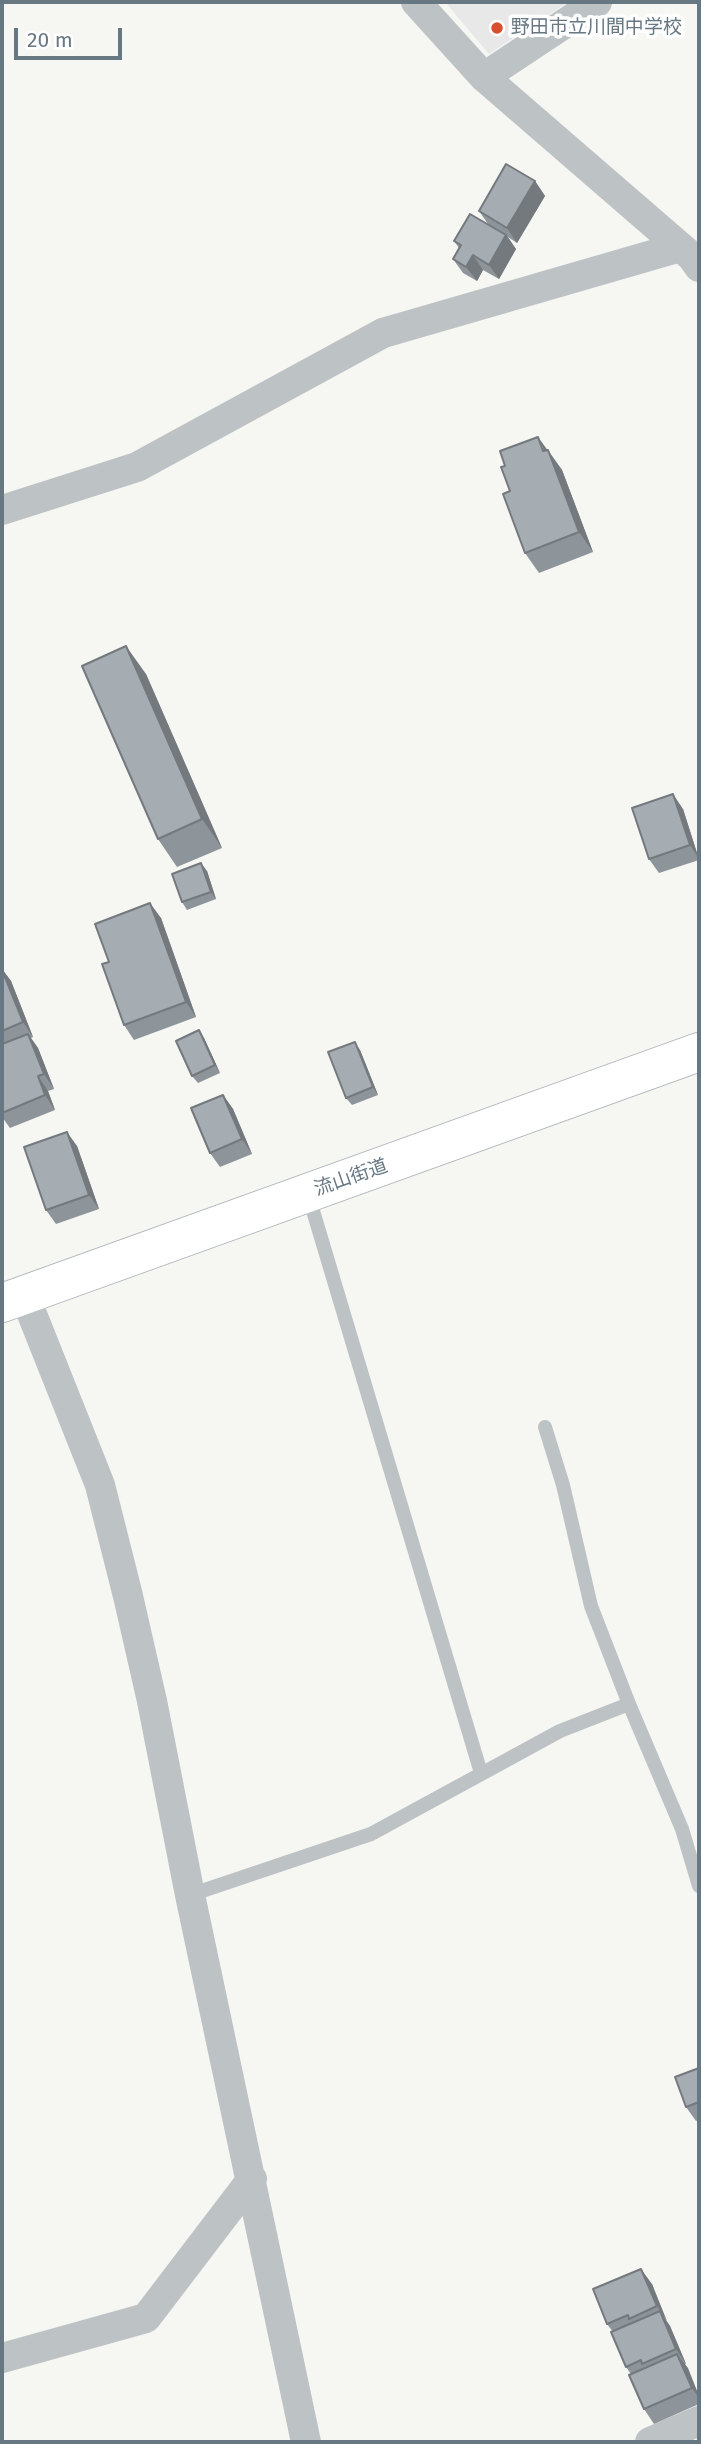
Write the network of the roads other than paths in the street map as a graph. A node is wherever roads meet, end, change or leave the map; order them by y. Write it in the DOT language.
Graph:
graph roads {
  1 [pos="416,2"];
  2 [pos="597,2"];
  3 [pos="484,77"];
  4 [pos="692,256"];
  5 [pos="2,510"];
  6 [pos="699,1052"];
  7 [pos="307,1193"];
  8 [pos="13,1298"];
  9 [pos="545,1427"];
  10 [pos="629,1704"];
  11 [pos="481,1773"];
  12 [pos="699,1886"];
  13 [pos="190,1895"];
  14 [pos="252,2179"];
  15 [pos="2,2358"];
  16 [pos="699,2421"];
  17 [pos="306,2442"];
  18 [pos="650,2442"];
  1 -- 3 [label="street"];
  2 -- 3 [label="street"];
  3 -- 4 [label="street"];
  4 -- 5 [label="street"];
  6 -- 7 [label="main road, 流山街道"];
  7 -- 8 [label="main road, 流山街道"];
  7 -- 11 [label="lane"];
  8 -- 13 [label="street"];
  9 -- 10 [label="lane"];
  10 -- 11 [label="lane"];
  10 -- 12 [label="lane"];
  11 -- 13 [label="lane"];
  13 -- 14 [label="street"];
  14 -- 15 [label="street"];
  14 -- 17 [label="street"];
  16 -- 18 [label="street"];
}
